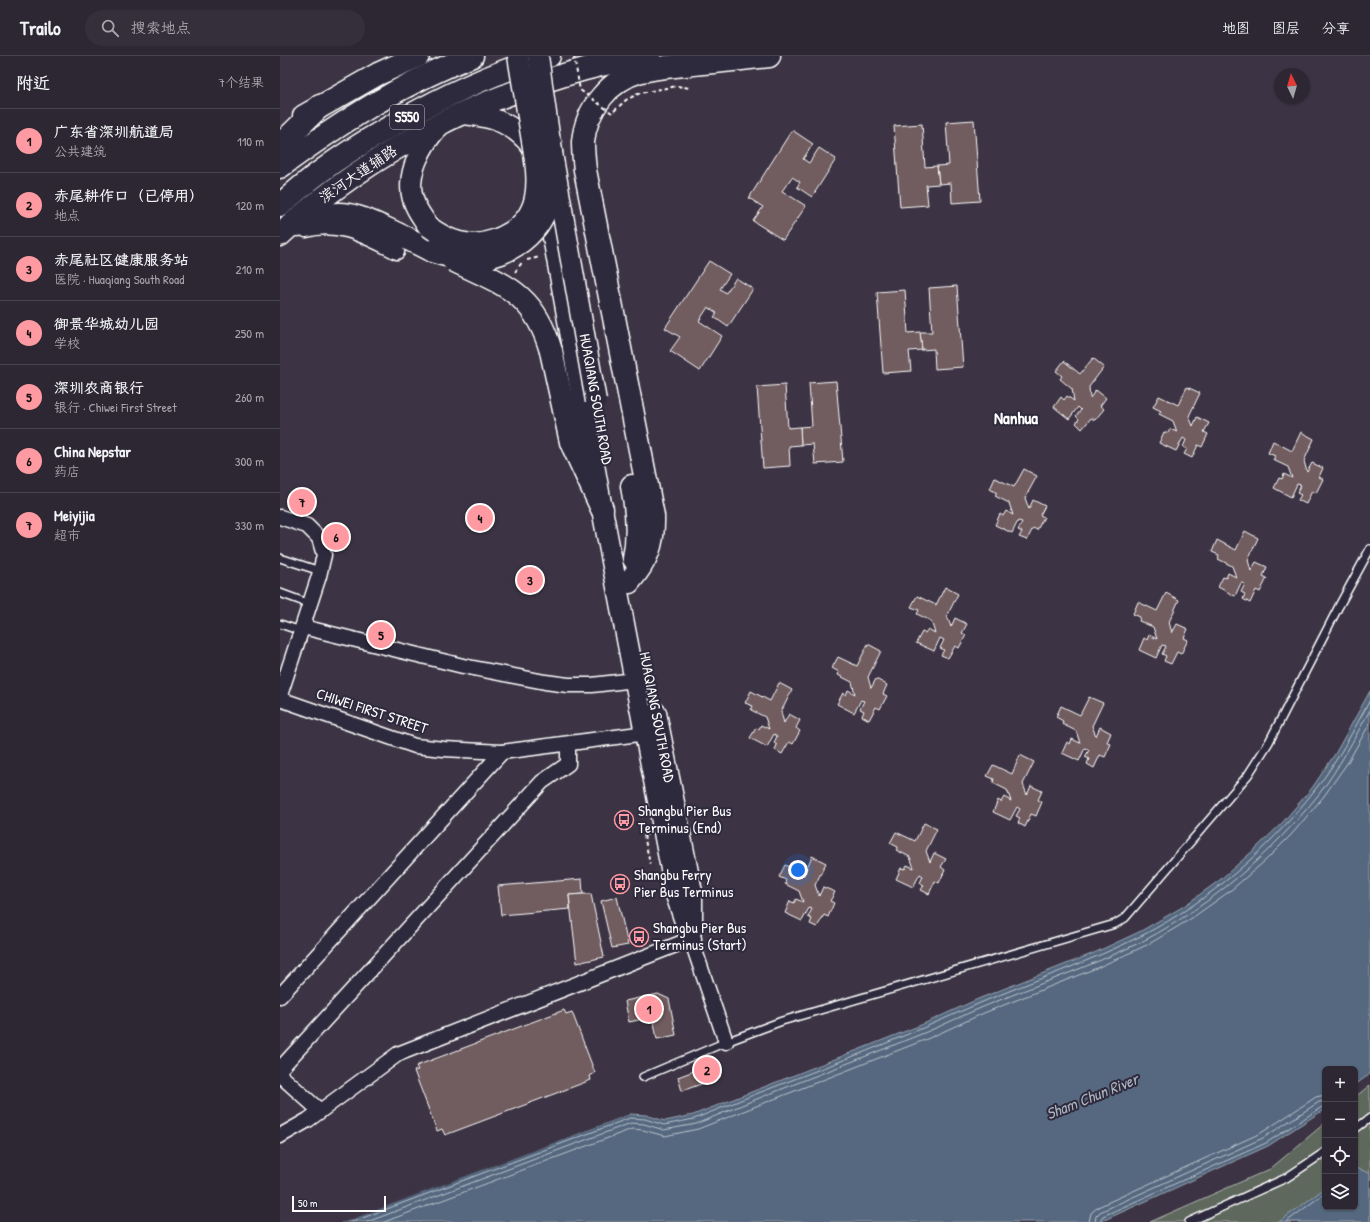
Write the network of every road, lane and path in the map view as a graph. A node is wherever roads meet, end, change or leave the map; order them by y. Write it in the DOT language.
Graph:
graph roads {
  1 [pos="400,56"];
  2 [pos="418,56"];
  3 [pos="472,56"];
  4 [pos="518,56"];
  5 [pos="538,56"];
  6 [pos="549,56"];
  7 [pos="574,56"];
  8 [pos="769,56"];
  9 [pos="648,60"];
  10 [pos="378,74"];
  11 [pos="690,88"];
  12 [pos="320,106"];
  13 [pos="612,113"];
  14 [pos="462,114"];
  15 [pos="609,117"];
  16 [pos="443,122"];
  17 [pos="280,132"];
  18 [pos="550,142"];
  19 [pos="280,145"];
  20 [pos="280,167"];
  21 [pos="280,205"];
  22 [pos="280,235"];
  23 [pos="418,242"];
  24 [pos="280,244"];
  25 [pos="602,509"];
  26 [pos="280,517"];
  27 [pos="1370,549"];
  28 [pos="280,558"];
  29 [pos="320,571"];
  30 [pos="629,582"];
  31 [pos="280,593"];
  32 [pos="310,604"];
  33 [pos="280,624"];
  34 [pos="302,629"];
  35 [pos="285,660"];
  36 [pos="635,680"];
  37 [pos="280,695"];
  38 [pos="280,699"];
  39 [pos="646,733"];
  40 [pos="568,744"];
  41 [pos="502,752"];
  42 [pos="692,827"];
  43 [pos="650,864"];
  44 [pos="692,939"];
  45 [pos="280,996"];
  46 [pos="726,1042"];
  47 [pos="280,1069"];
  48 [pos="280,1075"];
  49 [pos="643,1077"];
  50 [pos="320,1111"];
  51 [pos="1370,1118"];
  52 [pos="1358,1127"];
  53 [pos="280,1136"];
  54 [pos="1322,1154"];
  55 [pos="1190,1222"];
  1 -- 10 [label="main road"];
  2 -- 10 [label="main road"];
  3 -- 20 [label="main road, S550"];
  4 -- 23 [label="main road, bridge"];
  5 -- 18 [label="main road, HUAQIANG SOUTH ROAD, bridge"];
  6 -- 21 [label="main road, S550"];
  7 -- 13 [label="path, bridge"];
  8 -- 9 [label="main road"];
  9 -- 14 [label="main road, 滨河大道辅路"];
  9 -- 30 [label="main road"];
  10 -- 12 [label="main road"];
  11 -- 13 [label="path"];
  12 -- 17 [label="main road"];
  12 -- 19 [label="main road"];
  13 -- 15 [label="path, bridge"];
  14 -- 16 [label="main road, 滨河大道辅路"];
  14 -- 25 [label="main road, HUAQIANG SOUTH ROAD"];
  16 -- 22 [label="main road, 滨河大道辅路"];
  16 -- 23 [label="main road"];
  18 -- 23 [label="main road, bridge"];
  18 -- 30 [label="main road, HUAQIANG SOUTH ROAD, bridge"];
  22 -- 23 [label="main road"];
  23 -- 24 [label="street"];
  23 -- 25 [label="main road, bridge"];
  25 -- 36 [label="main road, HUAQIANG SOUTH ROAD"];
  26 -- 29 [label="street"];
  27 -- 46 [label="lane"];
  28 -- 29 [label="lane"];
  29 -- 32 [label="street"];
  30 -- 44 [label="main road, HUAQIANG SOUTH ROAD"];
  31 -- 32 [label="lane"];
  32 -- 34 [label="street"];
  33 -- 34 [label="lane"];
  34 -- 35 [label="street"];
  34 -- 36 [label="street"];
  35 -- 37 [label="street"];
  36 -- 39 [label="main road, HUAQIANG SOUTH ROAD"];
  38 -- 41 [label="street, CHIWEI FIRST STREET"];
  39 -- 40 [label="street, CHIWEI FIRST STREET"];
  39 -- 44 [label="main road, HUAQIANG SOUTH ROAD"];
  40 -- 41 [label="street, CHIWEI FIRST STREET"];
  40 -- 47 [label="street"];
  41 -- 45 [label="street"];
  42 -- 43 [label="path, bridge"];
  44 -- 46 [label="street"];
  44 -- 50 [label="street"];
  46 -- 49 [label="lane"];
  48 -- 50 [label="street"];
  50 -- 53 [label="street"];
  51 -- 52 [label="lane"];
  54 -- 55 [label="lane"];
}
